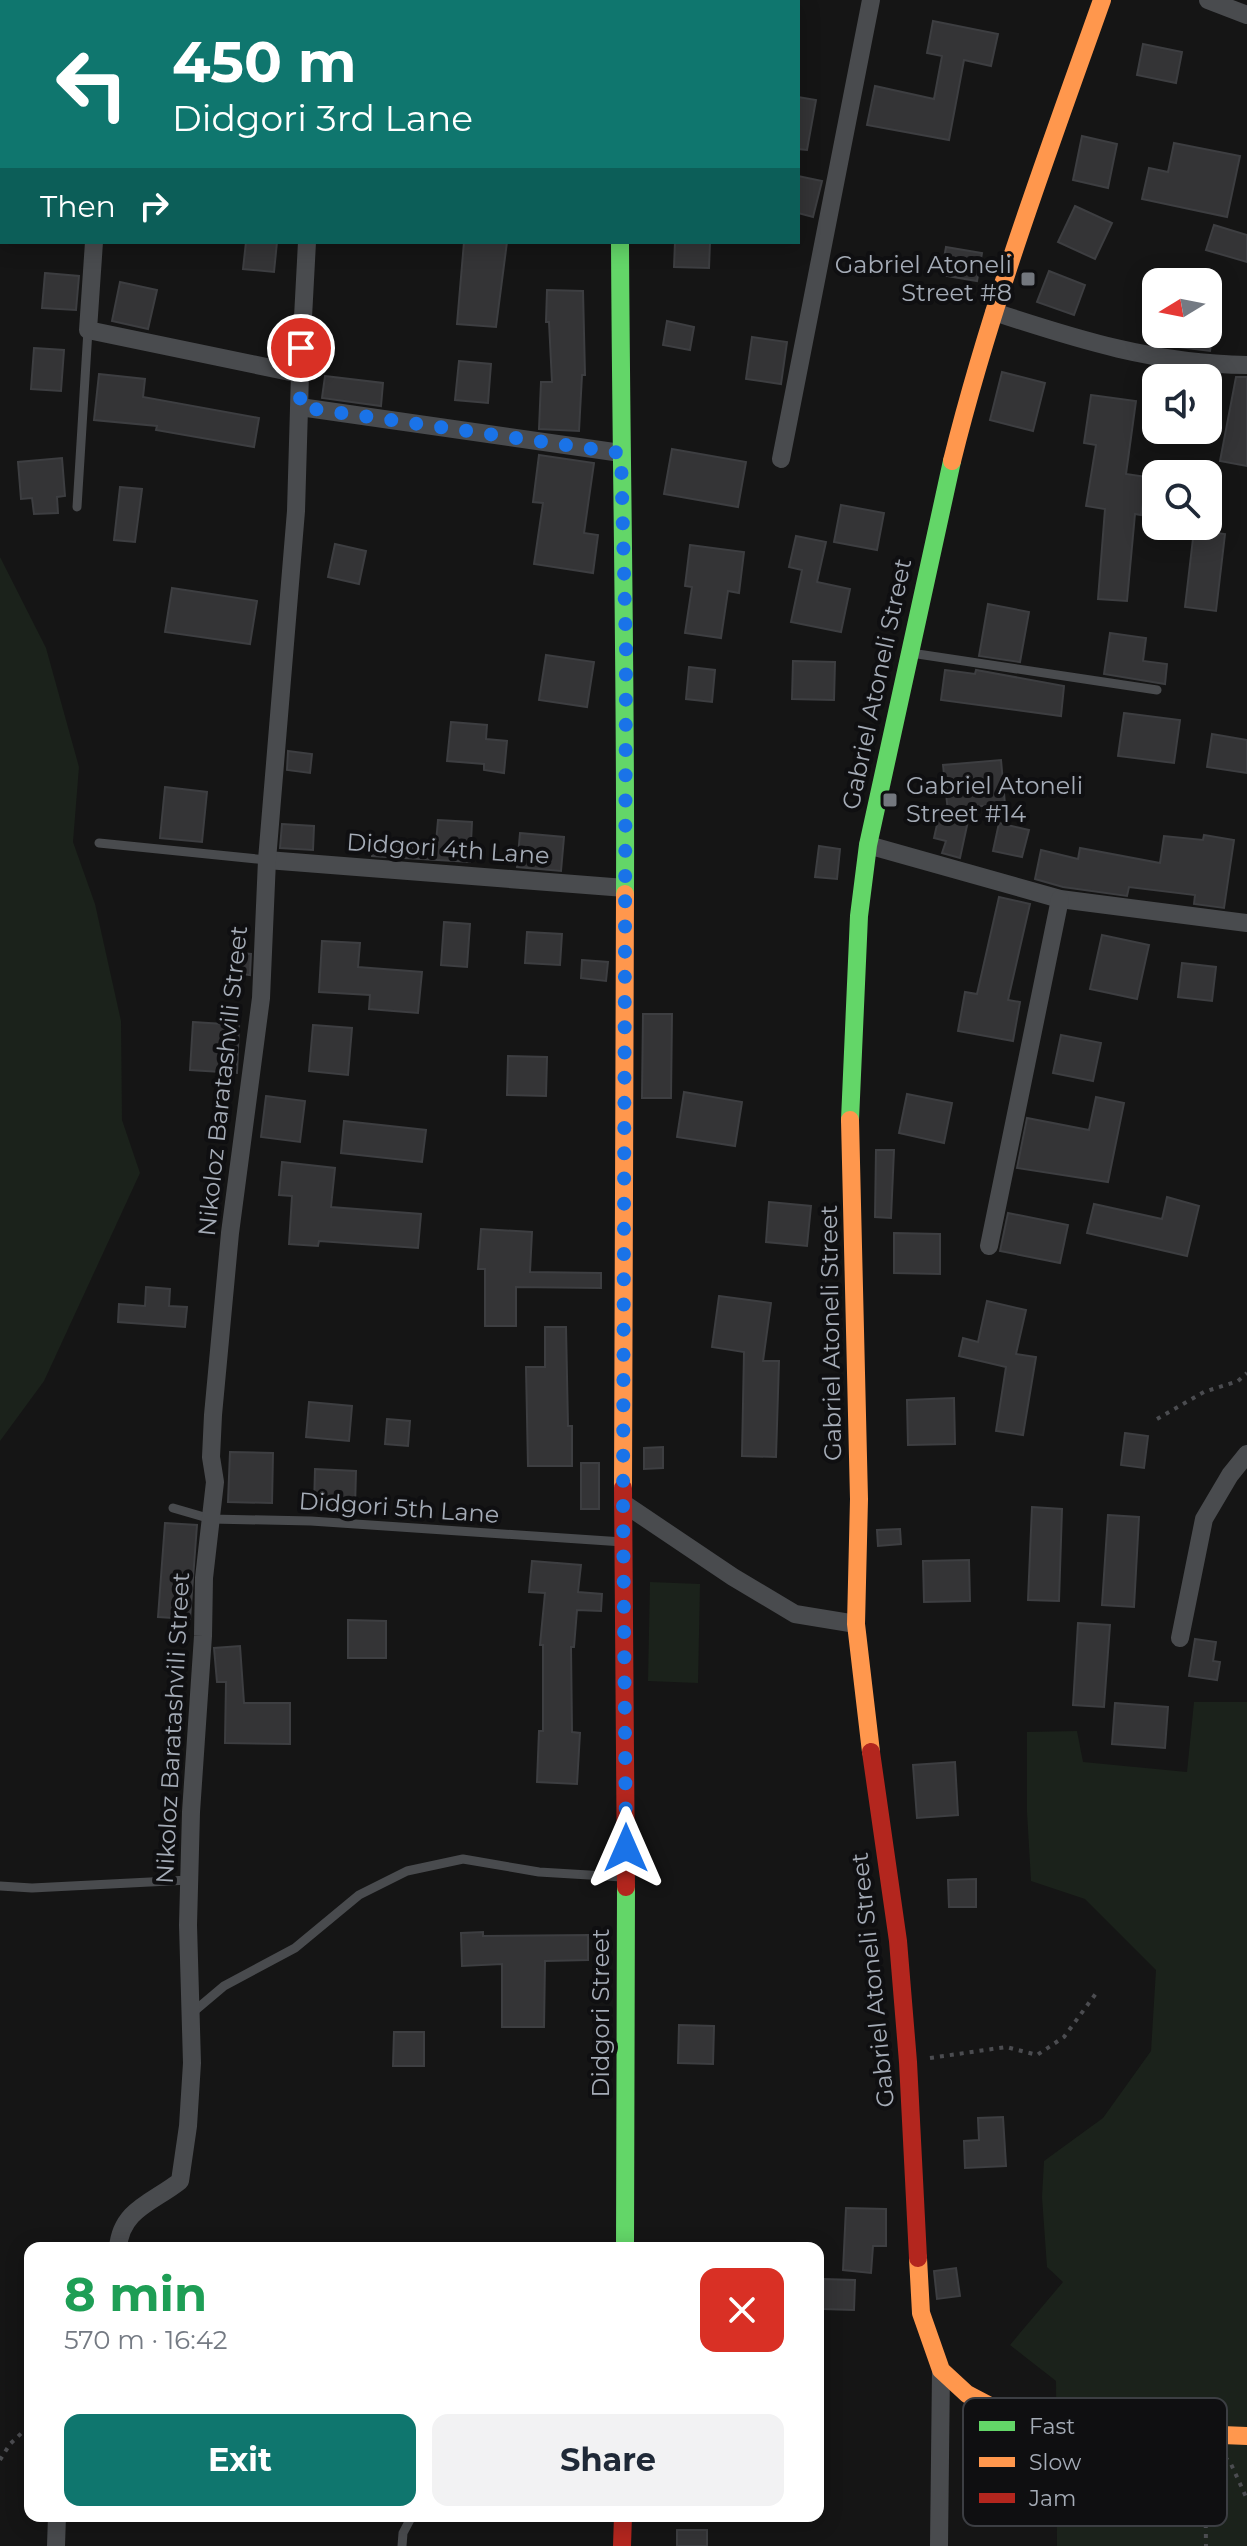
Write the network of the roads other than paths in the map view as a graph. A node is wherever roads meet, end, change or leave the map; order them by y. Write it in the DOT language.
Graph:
graph roads {
  1 [pos="871,0"];
  2 [pos="1102,0"];
  3 [pos="1208,0"];
  4 [pos="1247,15"];
  5 [pos="94,244"];
  6 [pos="307,244"];
  7 [pos="620,244"];
  8 [pos="994,312"];
  9 [pos="88,330"];
  10 [pos="1247,365"];
  11 [pos="300,374"];
  12 [pos="300,407"];
  13 [pos="621,453"];
  14 [pos="781,459"];
  15 [pos="77,507"];
  16 [pos="908,653"];
  17 [pos="1157,690"];
  18 [pos="99,843"];
  19 [pos="868,845"];
  20 [pos="267,860"];
  21 [pos="625,888"];
  22 [pos="1060,899"];
  23 [pos="1247,923"];
  24 [pos="989,1246"];
  25 [pos="1247,1454"];
  26 [pos="623,1503"];
  27 [pos="173,1508"];
  28 [pos="211,1519"];
  29 [pos="623,1542"];
  30 [pos="856,1624"];
  31 [pos="1180,1638"];
  32 [pos="626,1878"];
  33 [pos="189,1880"];
  34 [pos="0,1886"];
  35 [pos="191,2013"];
  36 [pos="118,2242"];
  37 [pos="625,2242"];
  38 [pos="941,2370"];
  39 [pos="975,2398"];
  40 [pos="1227,2436"];
  41 [pos="1247,2436"];
  42 [pos="57,2522"];
  43 [pos="409,2522"];
  44 [pos="623,2522"];
  45 [pos="56,2546"];
  46 [pos="402,2546"];
  47 [pos="622,2546"];
  48 [pos="939,2546"];
  1 -- 14 [label="street"];
  2 -- 8 [label="street, Gabriel Atoneli Street"];
  3 -- 4 [label="street"];
  5 -- 9 [label="street"];
  6 -- 11 [label="street, Nikoloz Baratashvili Street"];
  7 -- 13 [label="street, Didgori Street"];
  8 -- 10 [label="street"];
  8 -- 16 [label="street, Gabriel Atoneli Street"];
  9 -- 11 [label="street"];
  9 -- 15 [label="lane"];
  11 -- 12 [label="street, Nikoloz Baratashvili Street"];
  12 -- 13 [label="street"];
  12 -- 20 [label="street, Nikoloz Baratashvili Street"];
  13 -- 21 [label="street, Didgori Street"];
  16 -- 17 [label="lane"];
  16 -- 19 [label="street, Gabriel Atoneli Street"];
  18 -- 20 [label="lane"];
  19 -- 22 [label="street"];
  19 -- 30 [label="street, Gabriel Atoneli Street"];
  20 -- 21 [label="street, Didgori 4th Lane"];
  20 -- 28 [label="street, Nikoloz Baratashvili Street"];
  21 -- 26 [label="street, Didgori Street"];
  22 -- 23 [label="street"];
  22 -- 24 [label="street"];
  25 -- 31 [label="street"];
  26 -- 29 [label="street, Didgori Street"];
  26 -- 30 [label="street"];
  27 -- 28 [label="lane, Didgori 5th Lane"];
  28 -- 29 [label="lane, Didgori 5th Lane"];
  28 -- 33 [label="street, Nikoloz Baratashvili Street"];
  29 -- 32 [label="street, Didgori Street"];
  30 -- 38 [label="street, Gabriel Atoneli Street"];
  32 -- 35 [label="lane"];
  32 -- 37 [label="street, Didgori Street"];
  33 -- 34 [label="lane"];
  33 -- 35 [label="street, Nikoloz Baratashvili Street"];
  35 -- 36 [label="street, Nikoloz Baratashvili Street"];
  38 -- 39 [label="street, Gabriel Atoneli Street"];
  38 -- 48 [label="street"];
  40 -- 41 [label="street, Gabriel Atoneli Street"];
  42 -- 45 [label="street"];
  43 -- 46 [label="lane"];
  44 -- 47 [label="street"];
}
